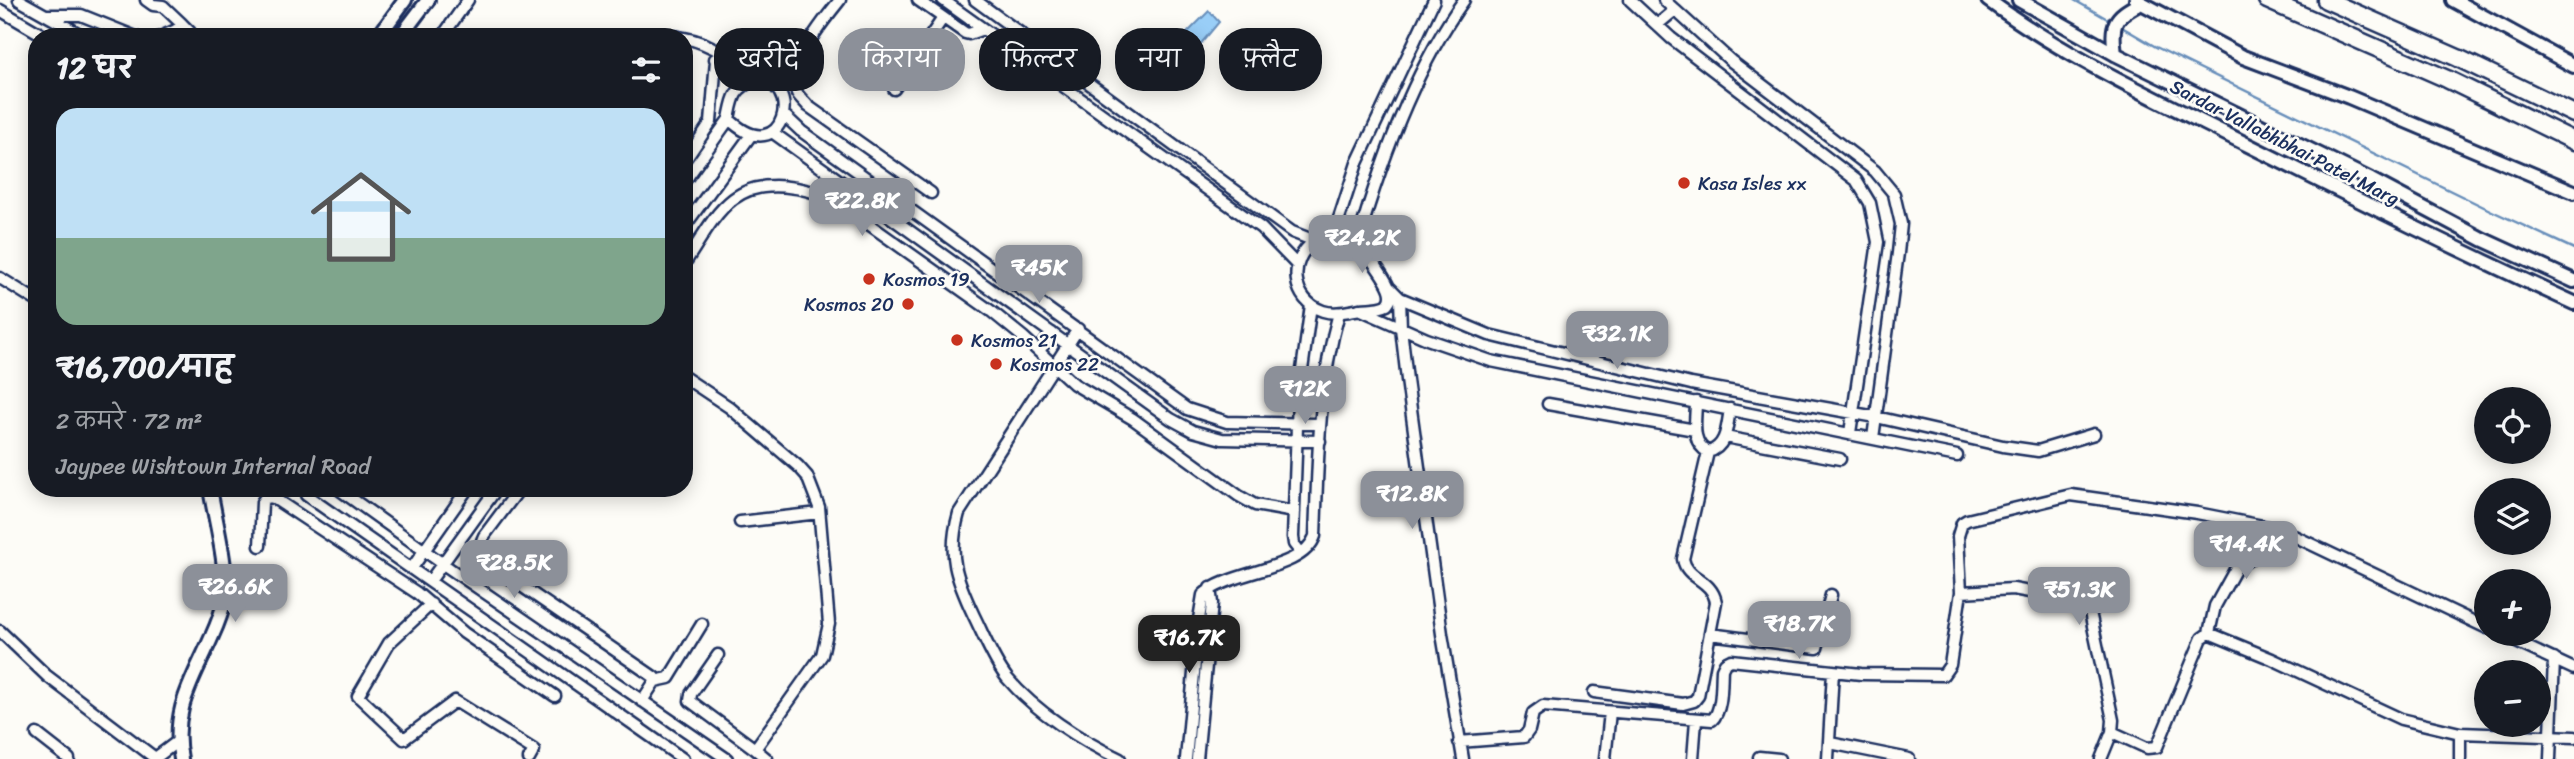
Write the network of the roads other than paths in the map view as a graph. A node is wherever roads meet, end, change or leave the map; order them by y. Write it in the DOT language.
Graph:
graph roads {
  1 [pos="19,0"];
  2 [pos="146,0"];
  3 [pos="428,0"];
  4 [pos="468,0"];
  5 [pos="839,0"];
  6 [pos="918,0"];
  7 [pos="943,0"];
  8 [pos="975,0"];
  9 [pos="1434,0"];
  10 [pos="1464,0"];
  11 [pos="1630,0"];
  12 [pos="1664,0"];
  13 [pos="1988,0"];
  14 [pos="2267,0"];
  15 [pos="2326,0"];
  16 [pos="2453,0"];
  17 [pos="401,1"];
  18 [pos="2138,1"];
  19 [pos="2032,3"];
  20 [pos="0,10"];
  21 [pos="1675,10"];
  22 [pos="417,13"];
  23 [pos="46,15"];
  24 [pos="943,18"];
  25 [pos="1657,25"];
  26 [pos="31,28"];
  27 [pos="69,28"];
  28 [pos="113,28"];
  29 [pos="186,28"];
  30 [pos="384,28"];
  31 [pos="406,28"];
  32 [pos="448,28"];
  33 [pos="936,28"];
  34 [pos="982,28"];
  35 [pos="979,31"];
  36 [pos="693,40"];
  37 [pos="713,48"];
  38 [pos="714,52"];
  39 [pos="2115,54"];
  40 [pos="2574,66"];
  41 [pos="714,85"];
  42 [pos="736,91"];
  43 [pos="778,91"];
  44 [pos="1070,91"];
  45 [pos="2574,114"];
  46 [pos="784,115"];
  47 [pos="729,119"];
  48 [pos="772,132"];
  49 [pos="751,135"];
  50 [pos="2574,141"];
  51 [pos="693,149"];
  52 [pos="693,169"];
  53 [pos="932,192"];
  54 [pos="2574,192"];
  55 [pos="705,199"];
  56 [pos="722,210"];
  57 [pos="693,214"];
  58 [pos="1334,237"];
  59 [pos="1315,241"];
  60 [pos="1357,244"];
  61 [pos="693,251"];
  62 [pos="1297,265"];
  63 [pos="0,278"];
  64 [pos="2574,281"];
  65 [pos="1390,288"];
  66 [pos="28,295"];
  67 [pos="1401,298"];
  68 [pos="2574,303"];
  69 [pos="1311,305"];
  70 [pos="1359,310"];
  71 [pos="1339,313"];
  72 [pos="1401,328"];
  73 [pos="1078,330"];
  74 [pos="1052,333"];
  75 [pos="1068,344"];
  76 [pos="1039,351"];
  77 [pos="1054,366"];
  78 [pos="693,383"];
  79 [pos="1696,402"];
  80 [pos="1548,404"];
  81 [pos="1730,409"];
  82 [pos="1853,413"];
  83 [pos="1876,417"];
  84 [pos="1297,423"];
  85 [pos="1320,424"];
  86 [pos="1695,430"];
  87 [pos="1850,433"];
  88 [pos="2094,434"];
  89 [pos="1725,437"];
  90 [pos="1872,438"];
  91 [pos="1296,440"];
  92 [pos="1320,441"];
  93 [pos="1708,452"];
  94 [pos="1957,456"];
  95 [pos="1840,459"];
  96 [pos="211,497"];
  97 [pos="309,497"];
  98 [pos="349,497"];
  99 [pos="462,497"];
  100 [pos="491,497"];
  101 [pos="513,497"];
  102 [pos="1294,512"];
  103 [pos="819,513"];
  104 [pos="740,522"];
  105 [pos="2275,529"];
  106 [pos="260,546"];
  107 [pos="424,551"];
  108 [pos="1301,553"];
  109 [pos="443,564"];
  110 [pos="412,568"];
  111 [pos="430,582"];
  112 [pos="1210,588"];
  113 [pos="1961,592"];
  114 [pos="1831,595"];
  115 [pos="431,604"];
  116 [pos="2474,622"];
  117 [pos="702,624"];
  118 [pos="0,631"];
  119 [pos="2209,633"];
  120 [pos="1710,634"];
  121 [pos="2525,646"];
  122 [pos="718,654"];
  123 [pos="2554,659"];
  124 [pos="2574,668"];
  125 [pos="1833,671"];
  126 [pos="654,681"];
  127 [pos="1594,692"];
  128 [pos="555,696"];
  129 [pos="642,701"];
  130 [pos="1610,712"];
  131 [pos="2551,717"];
  132 [pos="1696,720"];
  133 [pos="2112,732"];
  134 [pos="2460,733"];
  135 [pos="2474,733"];
  136 [pos="37,734"];
  137 [pos="2551,736"];
  138 [pos="2550,737"];
  139 [pos="2574,737"];
  140 [pos="178,741"];
  141 [pos="1459,742"];
  142 [pos="1830,743"];
  143 [pos="755,749"];
  144 [pos="1759,757"];
  145 [pos="1888,757"];
  146 [pos="69,759"];
  147 [pos="155,759"];
  148 [pos="181,759"];
  149 [pos="529,759"];
  150 [pos="683,759"];
  151 [pos="727,759"];
  152 [pos="767,759"];
  153 [pos="1120,759"];
  154 [pos="1186,759"];
  155 [pos="1197,759"];
  156 [pos="1463,759"];
  157 [pos="1605,759"];
  158 [pos="1693,759"];
  159 [pos="1779,759"];
  160 [pos="1828,759"];
  161 [pos="1909,759"];
  162 [pos="2101,759"];
  163 [pos="2460,759"];
  164 [pos="2550,759"];
  1 -- 23 [label="street"];
  2 -- 29 [label="street"];
  3 -- 22 [label="street"];
  4 -- 32 [label="street"];
  5 -- 53 [label="street"];
  6 -- 24 [label="street"];
  7 -- 34 [label="street"];
  8 -- 59 [label="street"];
  9 -- 58 [label="street"];
  10 -- 60 [label="street"];
  11 -- 25 [label="street"];
  12 -- 21 [label="street"];
  13 -- 68 [label="street, Sardar Vallabhbhai Patel Marg"];
  14 -- 50 [label="highway"];
  15 -- 45 [label="highway"];
  16 -- 40 [label="street"];
  17 -- 22 [label="street"];
  17 -- 30 [label="street"];
  18 -- 39 [label="street"];
  18 -- 54 [label="street"];
  19 -- 39 [label="street, Sardar Vallabhbhai Patel Marg"];
  20 -- 26 [label="street"];
  21 -- 25 [label="street"];
  21 -- 83 [label="street"];
  22 -- 31 [label="street"];
  23 -- 27 [label="street"];
  23 -- 28 [label="street"];
  24 -- 33 [label="street"];
  24 -- 35 [label="street"];
  25 -- 82 [label="street"];
  36 -- 37 [label="street"];
  37 -- 38 [label="street"];
  39 -- 64 [label="street, Sardar Vallabhbhai Patel Marg"];
  41 -- 51 [label="street"];
  42 -- 47 [label="street"];
  43 -- 46 [label="street"];
  44 -- 62 [label="street"];
  46 -- 48 [label="street"];
  46 -- 73 [label="street"];
  47 -- 49 [label="street"];
  47 -- 52 [label="street"];
  48 -- 49 [label="street"];
  48 -- 74 [label="street"];
  49 -- 55 [label="street"];
  55 -- 56 [label="street"];
  55 -- 57 [label="street"];
  56 -- 61 [label="street"];
  56 -- 76 [label="street"];
  58 -- 59 [label="street"];
  58 -- 60 [label="street"];
  59 -- 62 [label="street"];
  60 -- 65 [label="street"];
  62 -- 69 [label="street"];
  63 -- 66 [label="street"];
  65 -- 67 [label="street"];
  65 -- 70 [label="street"];
  67 -- 72 [label="street"];
  67 -- 82 [label="street"];
  69 -- 71 [label="street"];
  69 -- 84 [label="street"];
  70 -- 71 [label="street"];
  70 -- 72 [label="street"];
  71 -- 85 [label="street"];
  72 -- 79 [label="street"];
  72 -- 141 [label="street"];
  73 -- 75 [label="street"];
  73 -- 84 [label="street"];
  74 -- 75 [label="street"];
  74 -- 76 [label="street"];
  75 -- 77 [label="street"];
  75 -- 91 [label="street"];
  76 -- 77 [label="street"];
  77 -- 102 [label="street"];
  77 -- 153 [label="street"];
  78 -- 103 [label="street"];
  79 -- 81 [label="street"];
  79 -- 86 [label="street"];
  80 -- 86 [label="street"];
  81 -- 87 [label="street"];
  81 -- 89 [label="street"];
  82 -- 83 [label="street"];
  82 -- 87 [label="street"];
  83 -- 88 [label="street"];
  83 -- 90 [label="street"];
  84 -- 85 [label="street"];
  84 -- 91 [label="street"];
  85 -- 92 [label="street"];
  86 -- 93 [label="street"];
  87 -- 90 [label="street"];
  89 -- 93 [label="street"];
  89 -- 95 [label="street"];
  90 -- 94 [label="street"];
  91 -- 92 [label="street"];
  91 -- 102 [label="street"];
  92 -- 108 [label="street"];
  93 -- 120 [label="street"];
  96 -- 140 [label="street"];
  97 -- 110 [label="street"];
  98 -- 107 [label="street"];
  99 -- 107 [label="street"];
  100 -- 109 [label="street"];
  101 -- 126 [label="street"];
  102 -- 108 [label="street"];
  103 -- 104 [label="street"];
  103 -- 143 [label="street"];
  105 -- 113 [label="street"];
  105 -- 116 [label="street"];
  105 -- 119 [label="street"];
  106 -- 115 [label="street"];
  107 -- 109 [label="street"];
  107 -- 110 [label="street"];
  108 -- 112 [label="street"];
  109 -- 111 [label="street"];
  109 -- 129 [label="street"];
  110 -- 111 [label="street"];
  111 -- 150 [label="street"];
  112 -- 154 [label="street"];
  112 -- 155 [label="street"];
  113 -- 125 [label="street"];
  113 -- 133 [label="street"];
  114 -- 120 [label="street"];
  115 -- 128 [label="street"];
  115 -- 149 [label="street"];
  117 -- 126 [label="street"];
  118 -- 147 [label="street"];
  119 -- 133 [label="street"];
  119 -- 134 [label="street"];
  120 -- 127 [label="street"];
  121 -- 123 [label="street"];
  122 -- 143 [label="street"];
  123 -- 124 [label="street"];
  123 -- 131 [label="street"];
  125 -- 132 [label="street"];
  125 -- 142 [label="street"];
  126 -- 129 [label="street"];
  129 -- 151 [label="street"];
  130 -- 132 [label="street"];
  130 -- 141 [label="street"];
  130 -- 157 [label="street"];
  132 -- 158 [label="street"];
  133 -- 162 [label="street"];
  134 -- 135 [label="street"];
  134 -- 163 [label="street"];
  136 -- 146 [label="street"];
  137 -- 139 [label="street"];
  138 -- 164 [label="street"];
  140 -- 147 [label="street"];
  140 -- 148 [label="street"];
  141 -- 156 [label="street"];
  142 -- 145 [label="street"];
  142 -- 160 [label="street"];
  143 -- 152 [label="street"];
  144 -- 159 [label="street"];
  145 -- 161 [label="street"];
}
